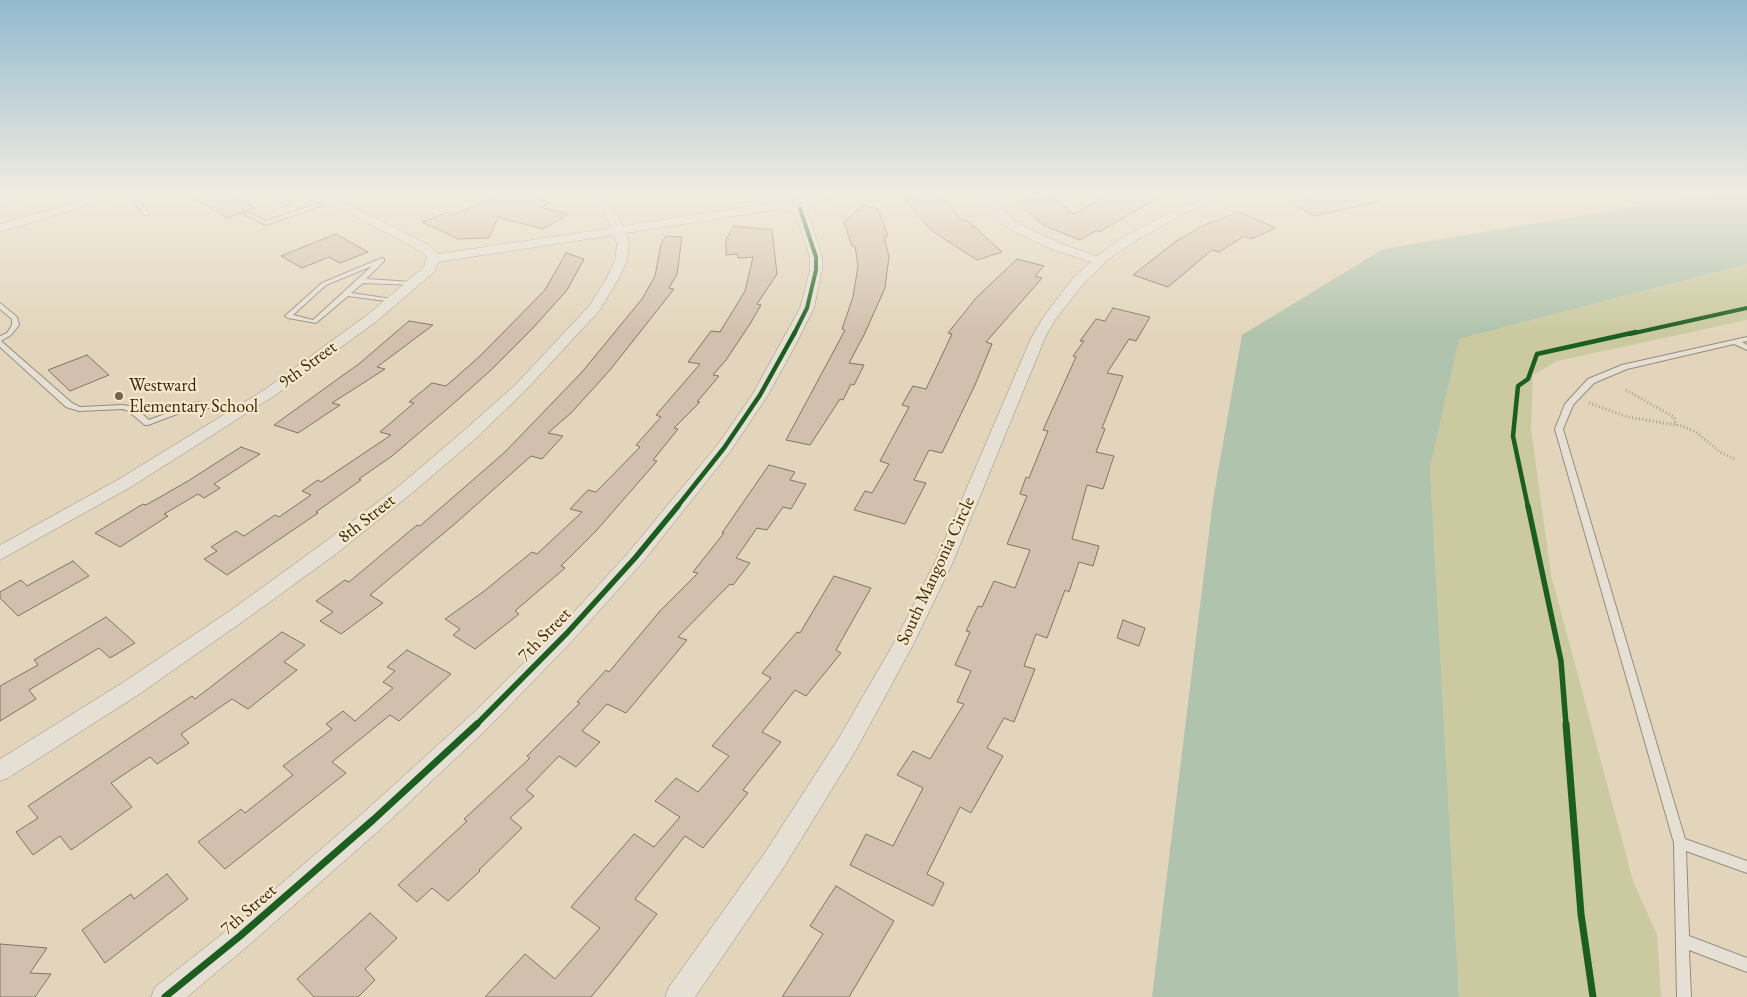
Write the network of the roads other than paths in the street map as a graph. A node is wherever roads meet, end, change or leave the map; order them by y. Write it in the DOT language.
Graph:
graph roads {
  1 [pos="410,241"];
  2 [pos="556,241"];
  3 [pos="622,241"];
  4 [pos="812,241"];
  5 [pos="1044,241"];
  6 [pos="1127,241"];
  7 [pos="433,259"];
  8 [pos="1099,261"];
  9 [pos="361,281"];
  10 [pos="412,284"];
  11 [pos="346,294"];
  12 [pos="392,301"];
  13 [pos="0,305"];
  14 [pos="0,339"];
  15 [pos="1747,339"];
  16 [pos="1736,342"];
  17 [pos="0,343"];
  18 [pos="1747,348"];
  19 [pos="240,412"];
  20 [pos="0,552"];
  21 [pos="0,771"];
  22 [pos="1680,843"];
  23 [pos="1747,866"];
  24 [pos="1682,940"];
  25 [pos="1747,965"];
  26 [pos="165,997"];
  27 [pos="679,997"];
  28 [pos="1684,997"];
  1 -- 7 [label="street"];
  2 -- 7 [label="street"];
  3 -- 21 [label="street, 8th Street"];
  4 -- 26 [label="street, 7th Street"];
  5 -- 8 [label="street"];
  6 -- 8 [label="street, South Mangonia Circle"];
  7 -- 10 [label="street, 9th Street"];
  8 -- 27 [label="street, South Mangonia Circle"];
  9 -- 10 [label="lane"];
  9 -- 11 [label="lane"];
  9 -- 11 [label="lane"];
  10 -- 12 [label="street, 9th Street"];
  11 -- 12 [label="lane"];
  12 -- 19 [label="street, 9th Street"];
  13 -- 14 [label="lane"];
  15 -- 16 [label="lane"];
  16 -- 18 [label="lane"];
  16 -- 22 [label="lane"];
  17 -- 19 [label="lane"];
  19 -- 20 [label="street, 9th Street"];
  22 -- 23 [label="lane"];
  22 -- 24 [label="lane"];
  24 -- 25 [label="lane"];
  24 -- 28 [label="lane"];
}
